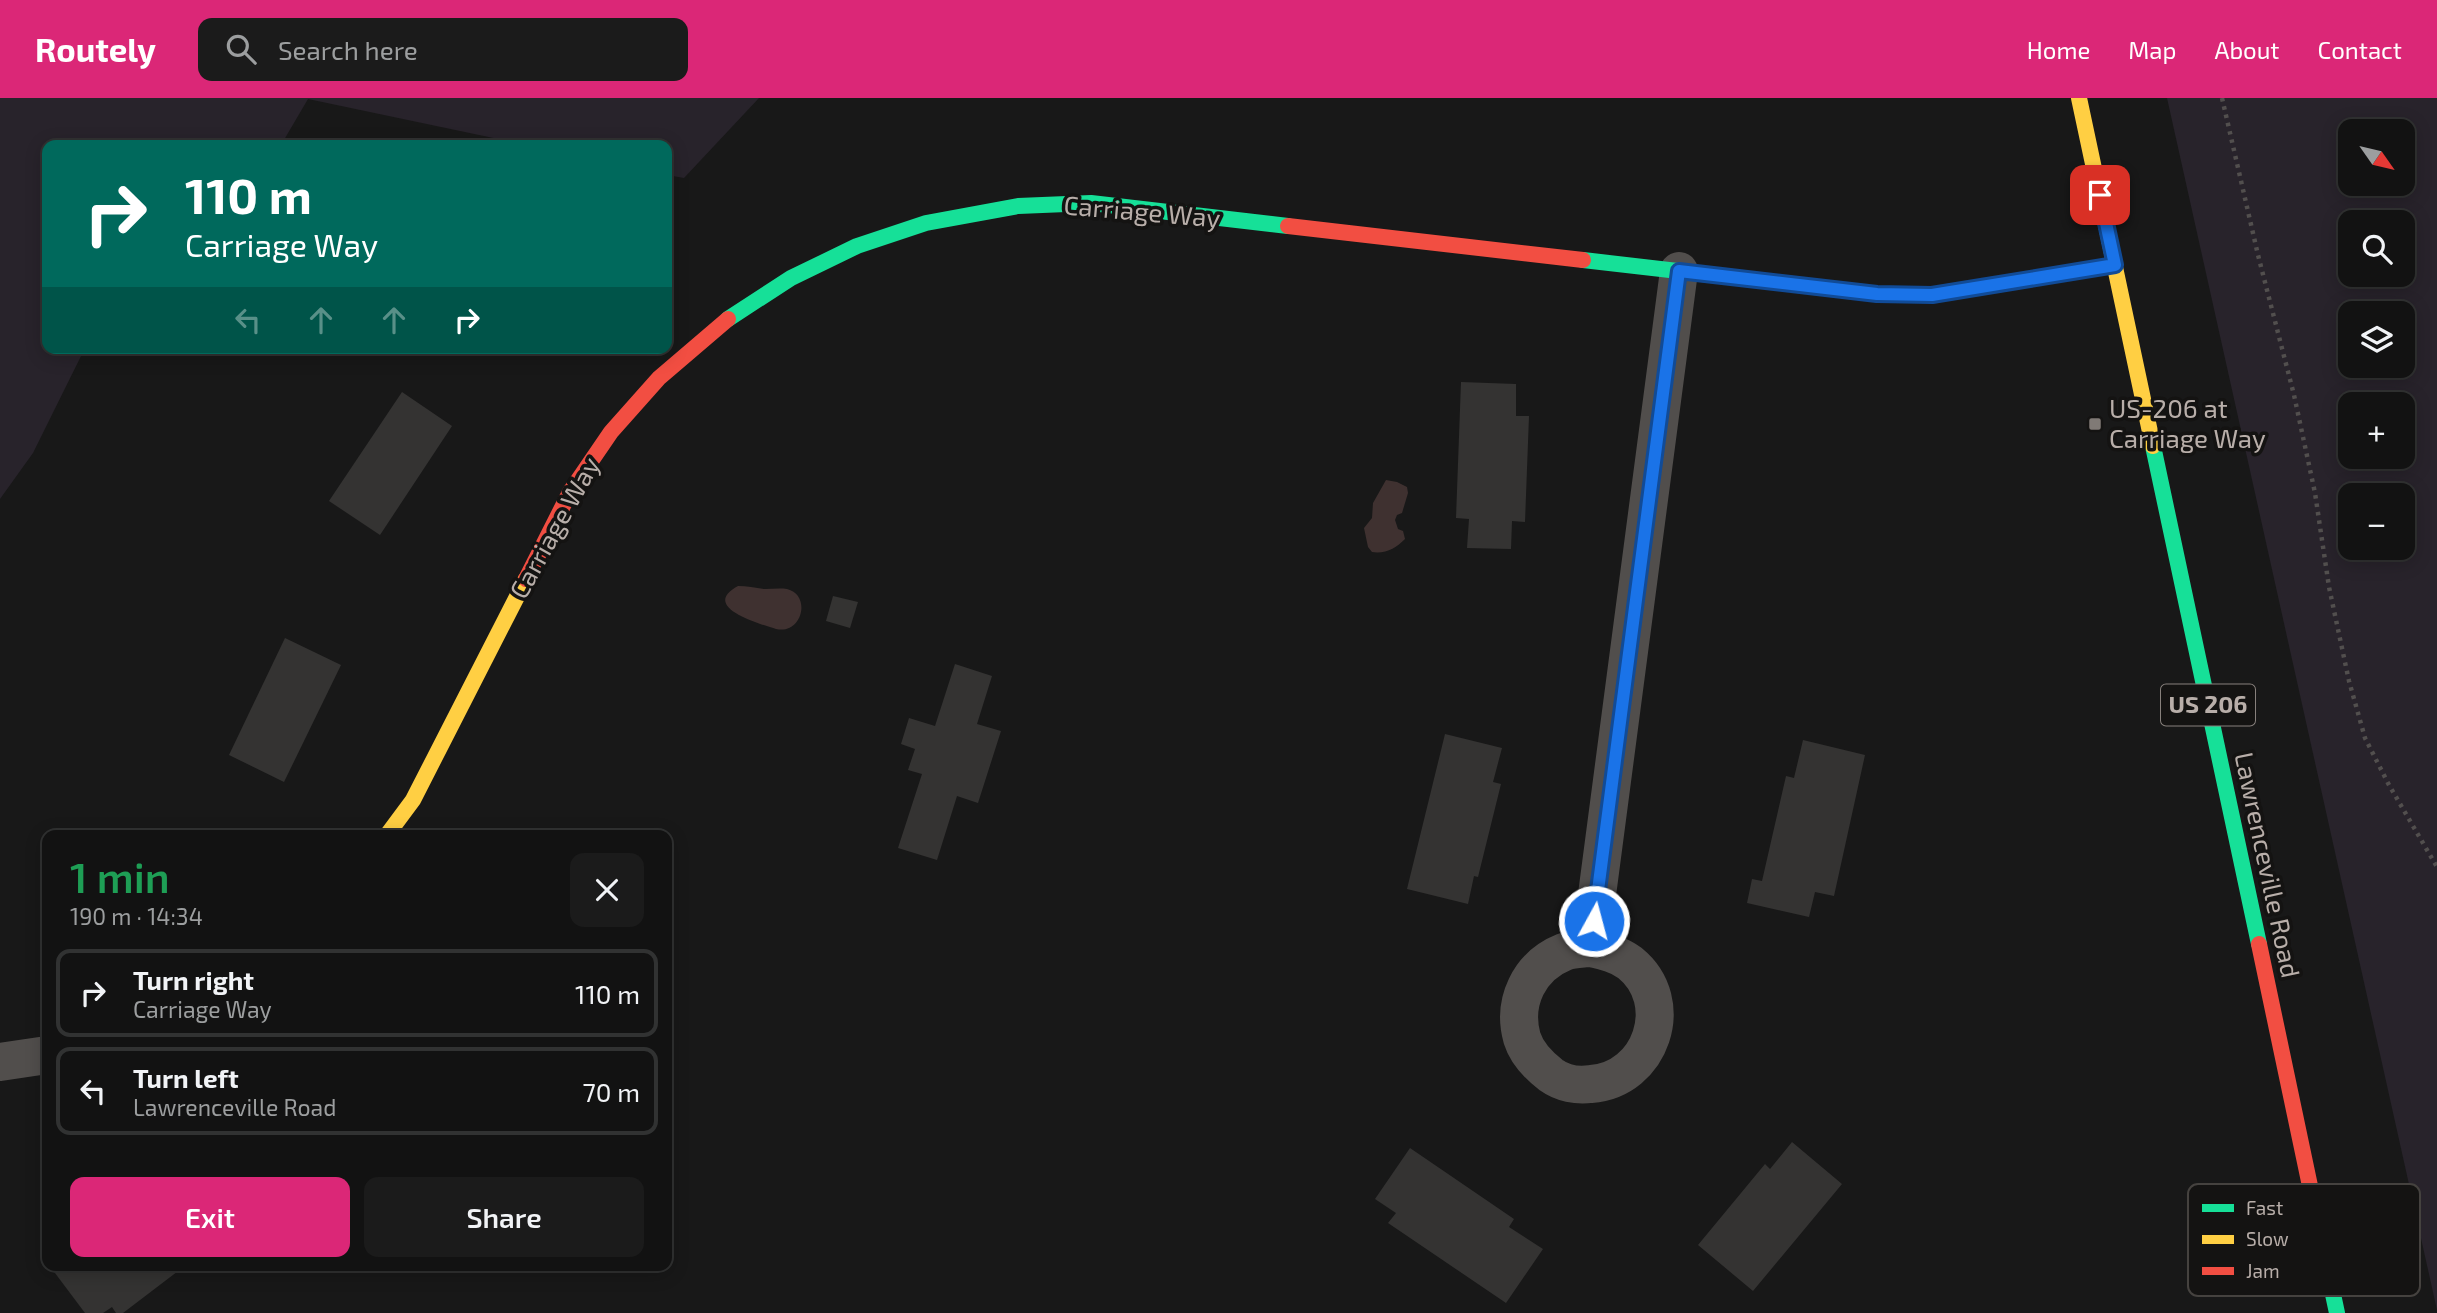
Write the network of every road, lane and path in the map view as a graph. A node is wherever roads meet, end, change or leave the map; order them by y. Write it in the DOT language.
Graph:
graph roads {
  1 [pos="2079,98"];
  2 [pos="2222,98"];
  3 [pos="2115,265"];
  4 [pos="1679,271"];
  5 [pos="391,830"];
  6 [pos="2437,867"];
  7 [pos="1590,948"];
  8 [pos="42,1056"];
  9 [pos="0,1062"];
  10 [pos="2310,1184"];
  1 -- 3 [label="main road, Lawrenceville Road / US 206"];
  2 -- 6 [label="path"];
  3 -- 4 [label="main road, Carriage Way"];
  3 -- 10 [label="main road, Lawrenceville Road / US 206"];
  4 -- 5 [label="main road, Carriage Way"];
  4 -- 7 [label="street"];
  8 -- 9 [label="street"];
}
